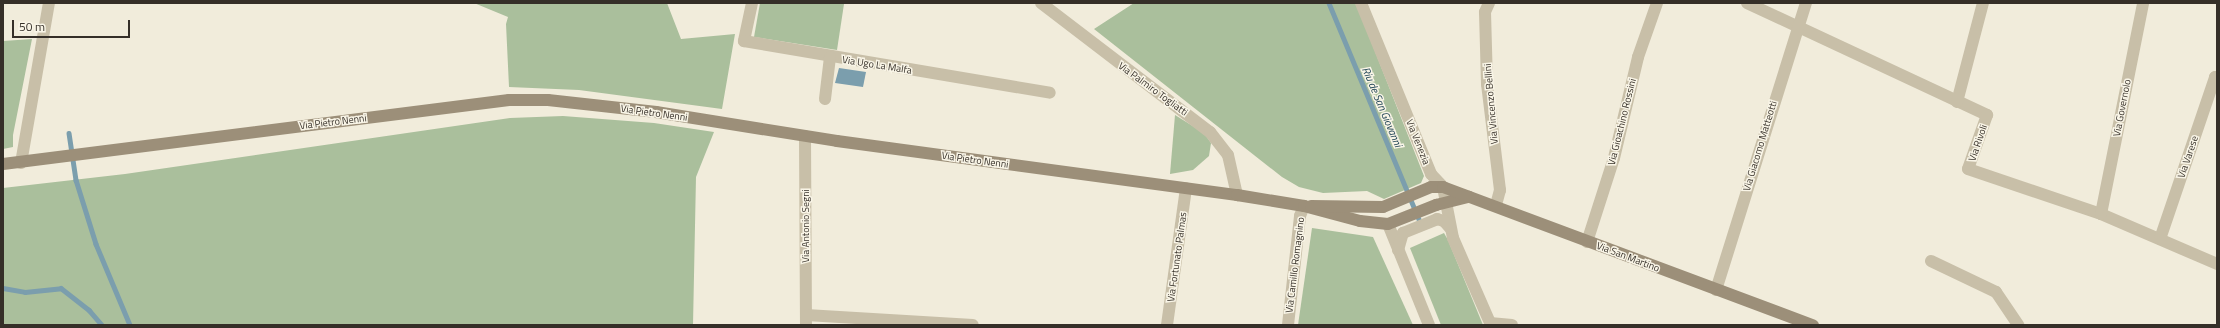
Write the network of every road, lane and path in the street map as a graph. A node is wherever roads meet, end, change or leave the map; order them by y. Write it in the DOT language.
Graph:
graph roads {
  1 [pos="50,3"];
  2 [pos="752,3"];
  3 [pos="1039,3"];
  4 [pos="1361,3"];
  5 [pos="1489,3"];
  6 [pos="1657,3"];
  7 [pos="1747,3"];
  8 [pos="1806,3"];
  9 [pos="1983,3"];
  10 [pos="2143,3"];
  11 [pos="1798,25"];
  12 [pos="830,57"];
  13 [pos="2217,78"];
  14 [pos="1050,93"];
  15 [pos="825,99"];
  16 [pos="1957,102"];
  17 [pos="805,136"];
  18 [pos="21,163"];
  19 [pos="3,164"];
  20 [pos="1437,187"];
  21 [pos="1186,188"];
  22 [pos="1237,195"];
  23 [pos="1469,197"];
  24 [pos="1441,204"];
  25 [pos="1496,205"];
  26 [pos="1304,206"];
  27 [pos="2101,214"];
  28 [pos="1390,223"];
  29 [pos="1450,228"];
  30 [pos="2160,239"];
  31 [pos="1587,242"];
  32 [pos="1398,250"];
  33 [pos="1931,261"];
  34 [pos="2217,264"];
  35 [pos="1716,290"];
  36 [pos="806,320"];
  37 [pos="1490,324"];
  38 [pos="973,325"];
  39 [pos="1167,325"];
  40 [pos="1288,325"];
  41 [pos="1429,325"];
  42 [pos="1512,325"];
  43 [pos="1813,325"];
  44 [pos="2018,325"];
  1 -- 18 [label="street"];
  2 -- 12 [label="street, Via Ugo La Malfa"];
  3 -- 22 [label="street, Via Palmiro Togliatti"];
  4 -- 20 [label="street, Via Venezia"];
  5 -- 25 [label="street, Via Vincenzo Bellini"];
  6 -- 31 [label="street, Via Gioachino Rossini"];
  7 -- 11 [label="street, Via Rivoli"];
  8 -- 11 [label="street, Via Giacomo Matteotti"];
  9 -- 16 [label="street"];
  10 -- 27 [label="street, Via Governolo"];
  11 -- 16 [label="street, Via Rivoli"];
  11 -- 35 [label="street, Via Giacomo Matteotti"];
  12 -- 14 [label="street, Via Ugo La Malfa"];
  12 -- 15 [label="street"];
  13 -- 30 [label="street, Via Varese"];
  16 -- 27 [label="street, Via Rivoli"];
  17 -- 18 [label="street, Via Pietro Nenni"];
  17 -- 21 [label="street, Via Pietro Nenni"];
  17 -- 36 [label="street, Via Antonio Segni"];
  18 -- 19 [label="street, Via Pietro Nenni"];
  20 -- 23 [label="street, Via San Martino"];
  20 -- 24 [label="street, Via Venezia"];
  20 -- 26 [label="street, Via Pietro Nenni"];
  21 -- 22 [label="street, Via Pietro Nenni"];
  21 -- 39 [label="street, Via Fortunato Palmas"];
  22 -- 26 [label="street, Via Pietro Nenni"];
  23 -- 24 [label="street"];
  23 -- 25 [label="street, Via San Martino"];
  24 -- 28 [label="street"];
  24 -- 29 [label="street, Via Venezia"];
  25 -- 31 [label="street, Via San Martino"];
  26 -- 28 [label="street, Via Pietro Nenni"];
  26 -- 40 [label="street, Via Camillo Romagnino"];
  27 -- 30 [label="street, Via Rivoli"];
  28 -- 32 [label="street"];
  29 -- 32 [label="street"];
  29 -- 37 [label="street, Via Venezia"];
  30 -- 34 [label="street, Via Rivoli"];
  31 -- 35 [label="street, Via San Martino"];
  32 -- 41 [label="street"];
  33 -- 44 [label="street"];
  35 -- 43 [label="street, Via San Martino"];
  36 -- 38 [label="street, Via Antonio Segni"];
  37 -- 42 [label="street"];
}
